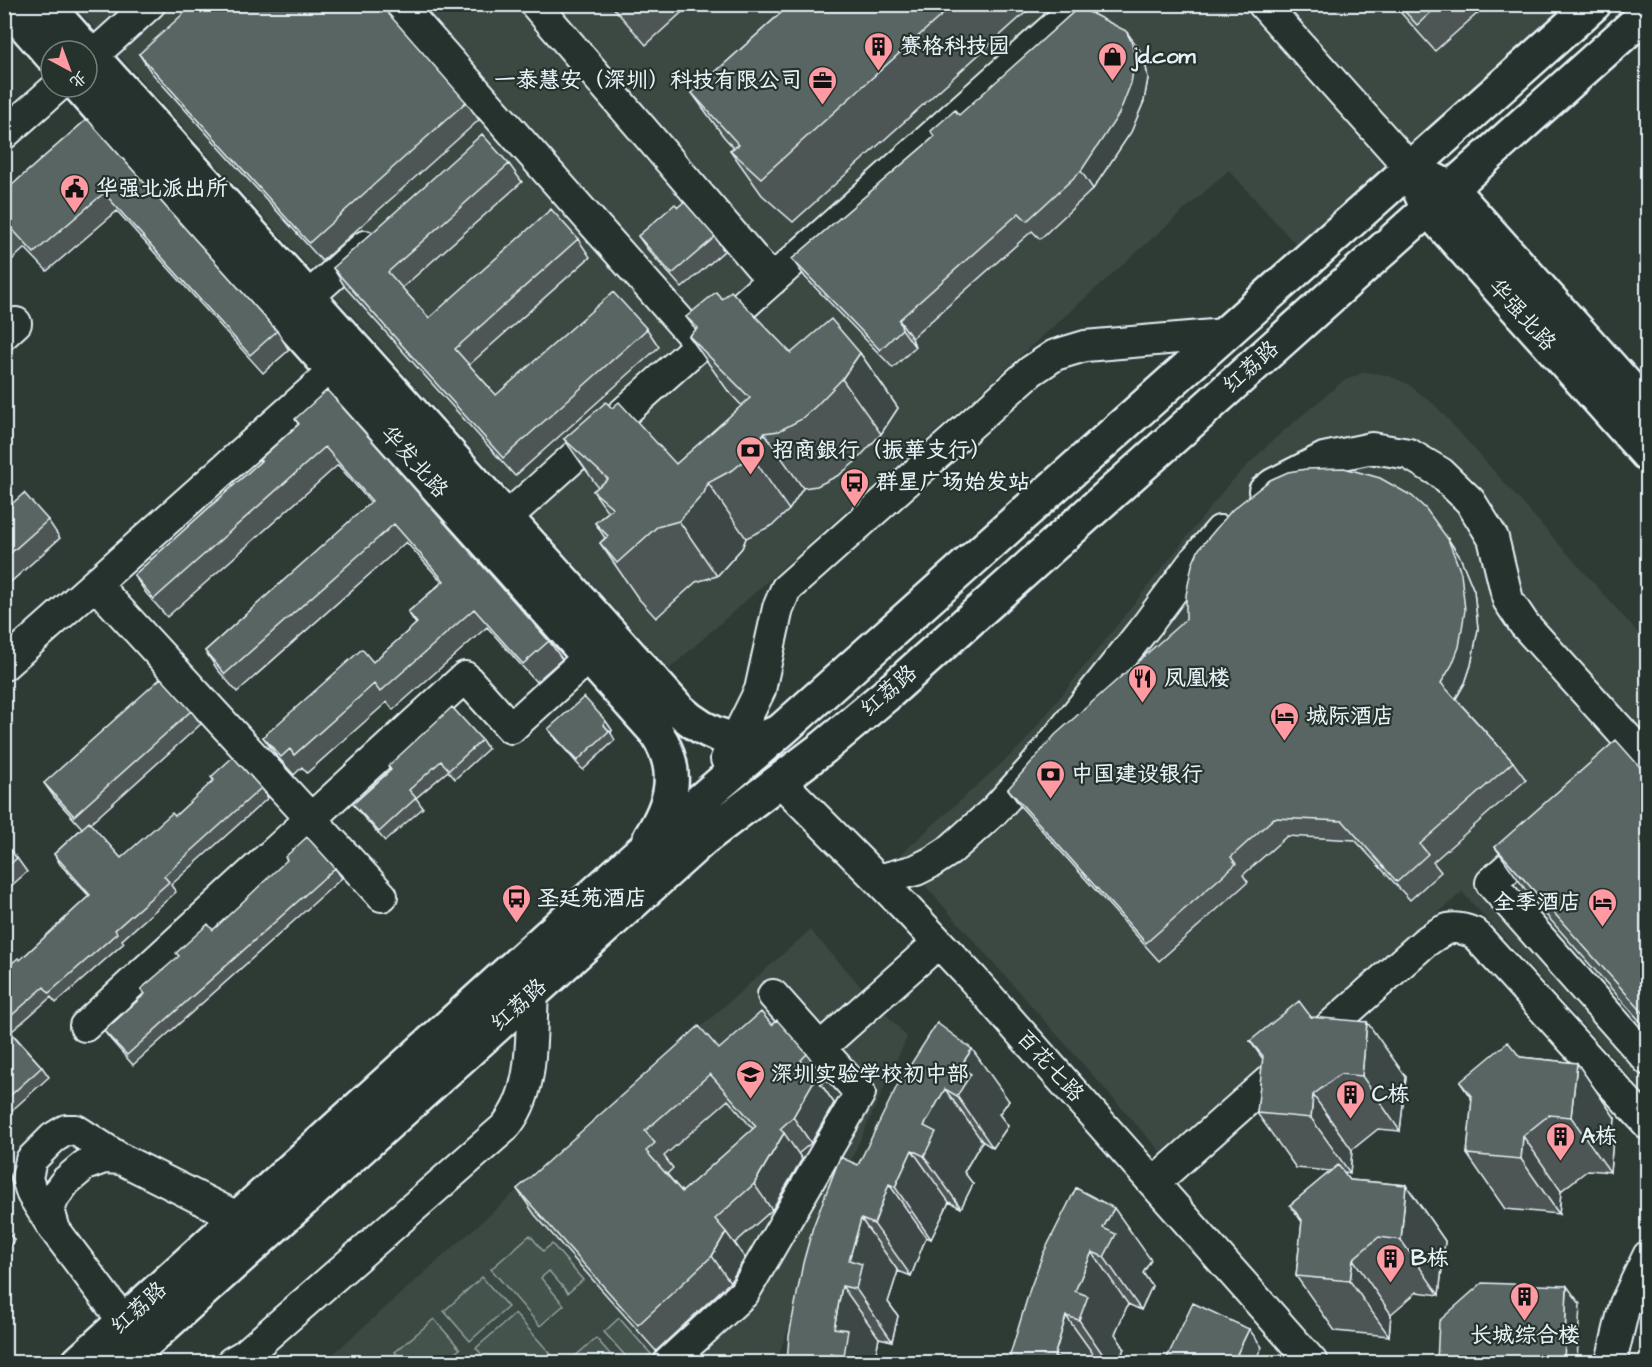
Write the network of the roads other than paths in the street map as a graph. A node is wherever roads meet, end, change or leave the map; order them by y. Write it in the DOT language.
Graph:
graph roads {
  1 [pos="6,4"];
  2 [pos="45,4"];
  3 [pos="150,4"];
  4 [pos="399,4"];
  5 [pos="535,4"];
  6 [pos="1080,4"];
  7 [pos="1263,4"];
  8 [pos="1594,4"];
  9 [pos="1647,12"];
  10 [pos="75,39"];
  11 [pos="39,41"];
  12 [pos="99,46"];
  13 [pos="99,67"];
  14 [pos="43,99"];
  15 [pos="91,99"];
  16 [pos="4,134"];
  17 [pos="1410,168"];
  18 [pos="1439,199"];
  19 [pos="388,225"];
  20 [pos="772,280"];
  21 [pos="308,297"];
  22 [pos="1225,334"];
  23 [pos="700,344"];
  24 [pos="333,372"];
  25 [pos="1647,409"];
  26 [pos="1647,455"];
  27 [pos="506,518"];
  28 [pos="95,584"];
  29 [pos="589,657"];
  30 [pos="4,664"];
  31 [pos="784,728"];
  32 [pos="736,740"];
  33 [pos="1635,759"];
  34 [pos="779,780"];
  35 [pos="702,800"];
  36 [pos="311,818"];
  37 [pos="1560,821"];
  38 [pos="634,858"];
  39 [pos="878,880"];
  40 [pos="382,896"];
  41 [pos="938,943"];
  42 [pos="533,992"];
  43 [pos="773,995"];
  44 [pos="85,1026"];
  45 [pos="820,1048"];
  46 [pos="1647,1060"];
  47 [pos="1647,1124"];
  48 [pos="121,1159"];
  49 [pos="1154,1183"];
  50 [pos="238,1218"];
  51 [pos="55,1230"];
  52 [pos="1647,1256"];
  53 [pos="1636,1307"];
  54 [pos="124,1322"];
  55 [pos="79,1362"];
  56 [pos="124,1362"];
  57 [pos="232,1362"];
  58 [pos="669,1362"];
  59 [pos="1312,1362"];
  60 [pos="1611,1362"];
  1 -- 11 [label="main road"];
  2 -- 10 [label="main road, 华发北路"];
  3 -- 12 [label="street"];
  4 -- 23 [label="street"];
  5 -- 20 [label="street"];
  6 -- 20 [label="street"];
  7 -- 17 [label="street, 华强北路"];
  8 -- 17 [label="main road, 红荔路"];
  9 -- 18 [label="main road, 红荔路"];
  13 -- 21 [label="main road, 华发北路"];
  14 -- 16 [label="street"];
  15 -- 24 [label="main road, 华发北路"];
  17 -- 18 [label="main road, 华强北路"];
  17 -- 22 [label="main road, 红荔路"];
  18 -- 25 [label="main road, 华强北路"];
  18 -- 26 [label="main road, 华强北路"];
  18 -- 34 [label="main road, 红荔路"];
  19 -- 21 [label="street"];
  20 -- 23 [label="street"];
  21 -- 27 [label="main road, 华发北路"];
  22 -- 31 [label="main road, 红荔路"];
  22 -- 32 [label="street"];
  23 -- 27 [label="street"];
  24 -- 28 [label="street"];
  24 -- 29 [label="main road, 华发北路"];
  27 -- 32 [label="main road, 华发北路"];
  28 -- 30 [label="street"];
  28 -- 36 [label="street"];
  29 -- 36 [label="street"];
  29 -- 38 [label="main road, 华发北路"];
  31 -- 32 [label="main road, 华发北路"];
  31 -- 35 [label="main road, 红荔路"];
  32 -- 35 [label="street"];
  33 -- 39 [label="street"];
  34 -- 39 [label="street, 百花七路"];
  34 -- 42 [label="main road, 红荔路"];
  35 -- 38 [label="main road, 红荔路"];
  36 -- 40 [label="street"];
  36 -- 44 [label="street"];
  37 -- 46 [label="street"];
  38 -- 50 [label="main road, 红荔路"];
  39 -- 41 [label="street, 百花七路"];
  41 -- 45 [label="street"];
  41 -- 49 [label="street, 百花七路"];
  42 -- 56 [label="main road, 红荔路"];
  42 -- 57 [label="street"];
  43 -- 45 [label="street"];
  45 -- 58 [label="street"];
  47 -- 49 [label="street"];
  48 -- 50 [label="street"];
  48 -- 51 [label="street"];
  48 -- 51 [label="street"];
  49 -- 59 [label="street, 百花七路"];
  50 -- 54 [label="main road, 红荔路"];
  51 -- 54 [label="street"];
  52 -- 53 [label="street"];
  53 -- 60 [label="street"];
  54 -- 55 [label="main road, 红荔路"];
}
